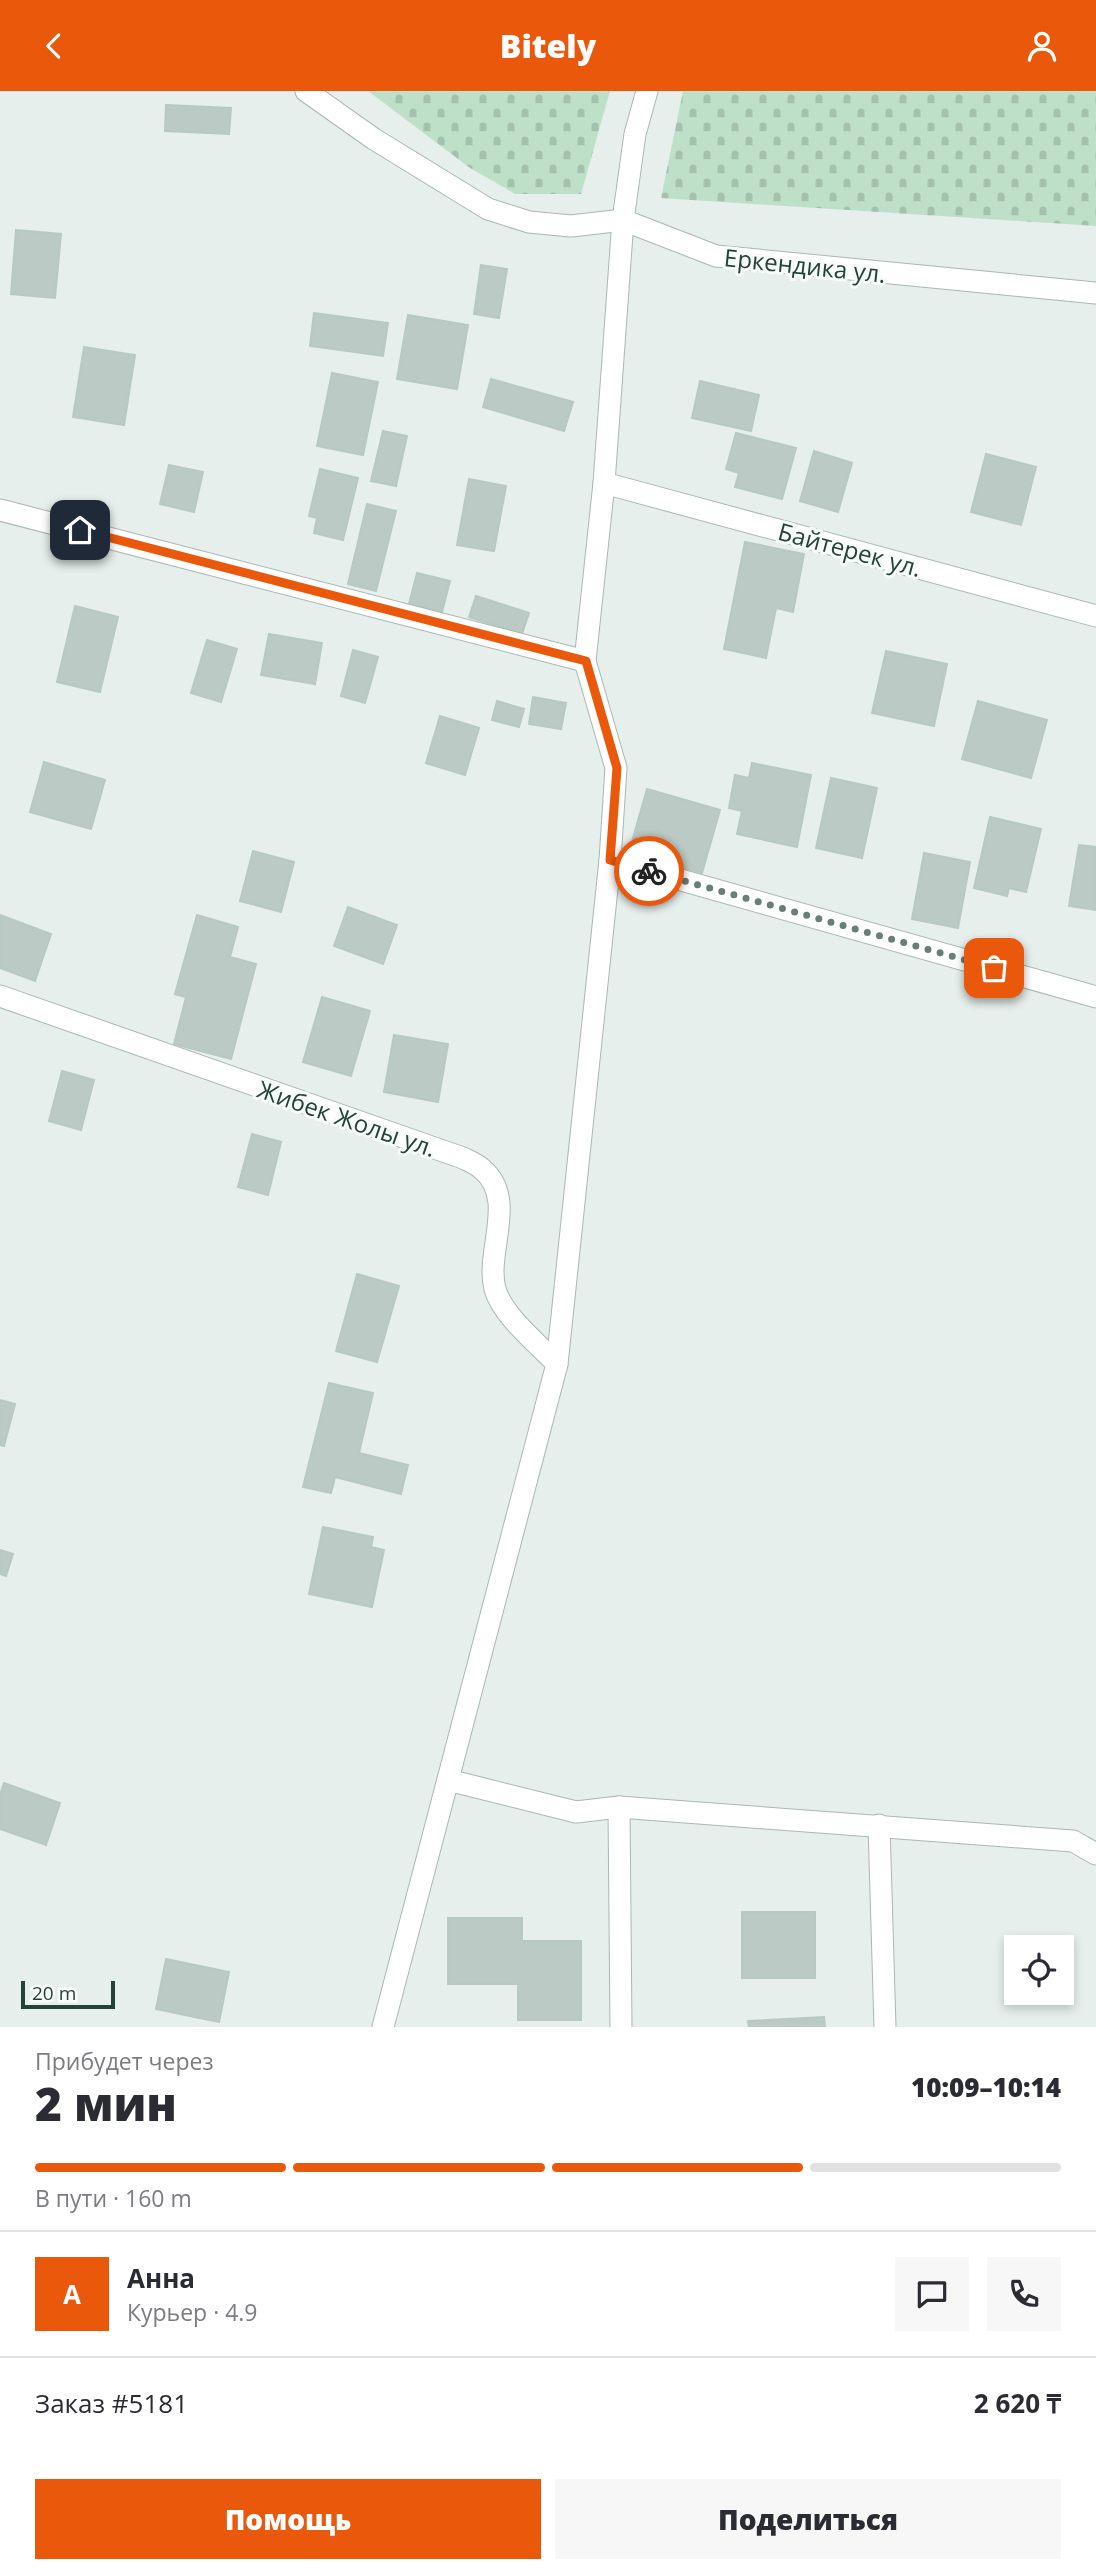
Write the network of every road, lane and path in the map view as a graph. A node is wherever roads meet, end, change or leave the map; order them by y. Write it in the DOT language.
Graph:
graph roads {
  1 [pos="306,91"];
  2 [pos="646,91"];
  3 [pos="623,220"];
  4 [pos="1096,293"];
  5 [pos="604,483"];
  6 [pos="0,510"];
  7 [pos="1096,616"];
  8 [pos="586,661"];
  9 [pos="610,860"];
  10 [pos="0,996"];
  11 [pos="1096,997"];
  12 [pos="557,1364"];
  13 [pos="448,1780"];
  14 [pos="619,1807"];
  15 [pos="879,1825"];
  16 [pos="1096,1854"];
  17 [pos="383,2027"];
  18 [pos="621,2027"];
  19 [pos="885,2027"];
  1 -- 3 [label="street, Еркендика ул."];
  2 -- 3 [label="street"];
  3 -- 4 [label="street, Еркендика ул."];
  3 -- 5 [label="street"];
  5 -- 7 [label="street, Байтерек ул."];
  5 -- 8 [label="street"];
  6 -- 8 [label="street"];
  8 -- 9 [label="street"];
  9 -- 11 [label="street"];
  9 -- 12 [label="street"];
  10 -- 12 [label="street, Жибек Жолы ул."];
  12 -- 13 [label="street"];
  13 -- 14 [label="street"];
  13 -- 17 [label="street"];
  14 -- 15 [label="street"];
  14 -- 18 [label="street"];
  15 -- 16 [label="street"];
  15 -- 19 [label="street"];
}
